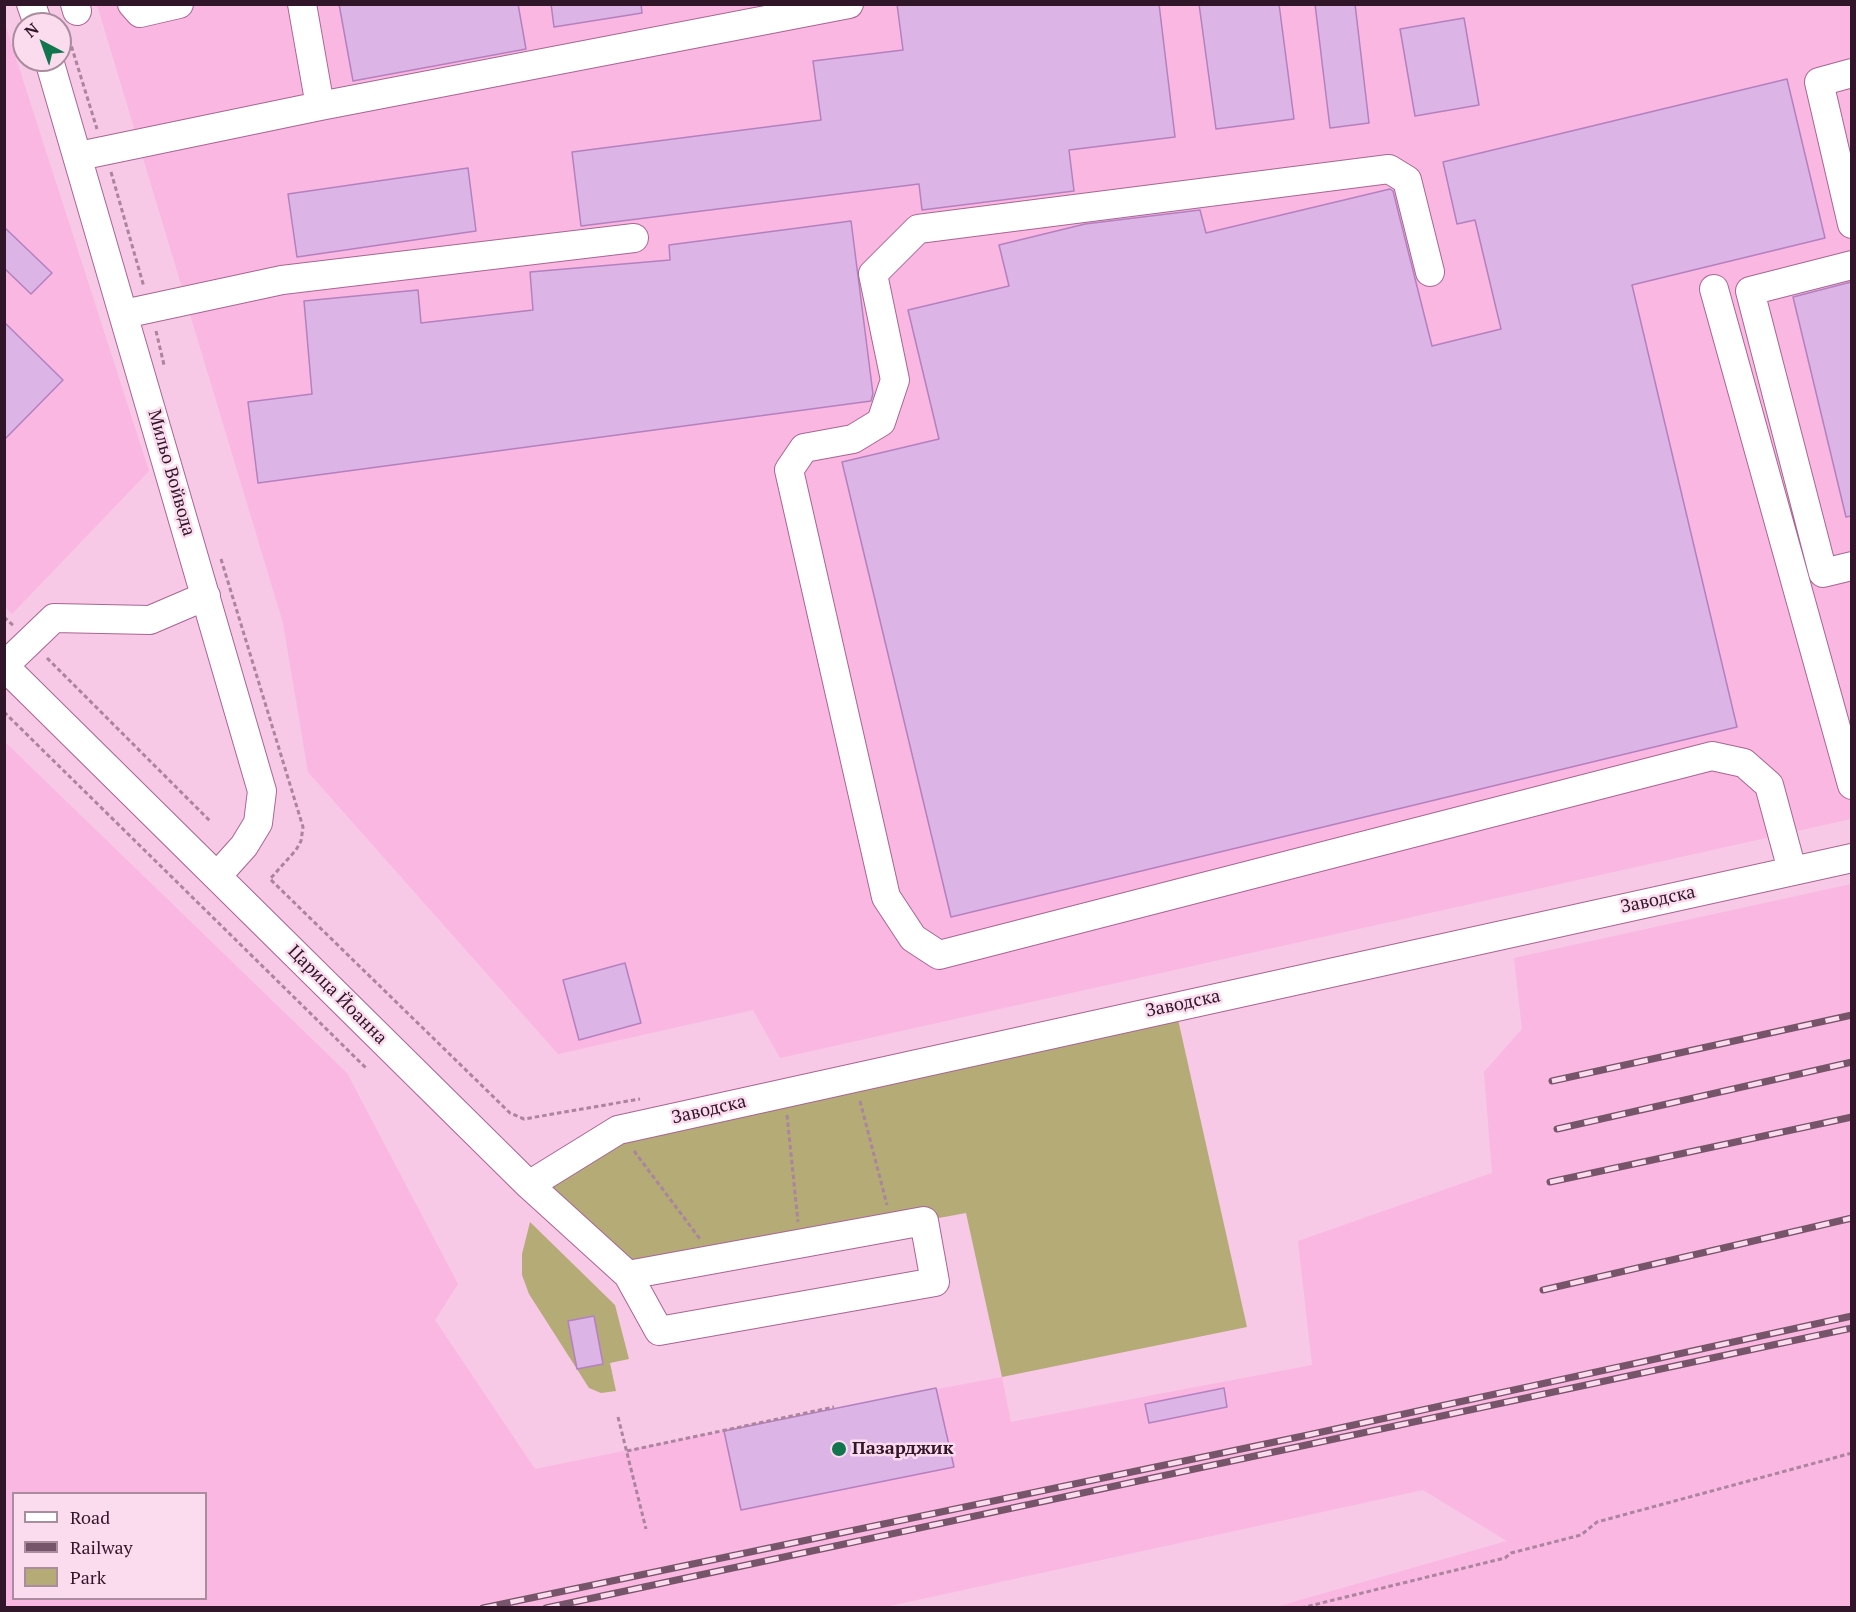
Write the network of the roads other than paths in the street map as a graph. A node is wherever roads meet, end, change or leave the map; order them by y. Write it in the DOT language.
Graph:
graph roads {
  1 [pos="32,4"];
  2 [pos="132,4"];
  3 [pos="179,4"];
  4 [pos="302,4"];
  5 [pos="849,4"];
  6 [pos="52,12"];
  7 [pos="55,72"];
  8 [pos="1851,73"];
  9 [pos="320,106"];
  10 [pos="92,153"];
  11 [pos="1851,224"];
  12 [pos="634,238"];
  13 [pos="1851,265"];
  14 [pos="1430,272"];
  15 [pos="1714,289"];
  16 [pos="137,312"];
  17 [pos="1851,566"];
  18 [pos="206,596"];
  19 [pos="4,666"];
  20 [pos="1851,785"];
  21 [pos="1851,858"];
  22 [pos="1792,870"];
  23 [pos="217,876"];
  24 [pos="529,1185"];
  25 [pos="628,1275"];
  1 -- 6 [label="street"];
  2 -- 3 [label="street"];
  4 -- 9 [label="street"];
  5 -- 9 [label="street"];
  7 -- 10 [label="street, Мильо Войвода"];
  8 -- 11 [label="street"];
  9 -- 10 [label="street"];
  10 -- 16 [label="street, Мильо Войвода"];
  12 -- 16 [label="street"];
  13 -- 17 [label="street"];
  14 -- 22 [label="street"];
  15 -- 20 [label="street"];
  16 -- 18 [label="street, Мильо Войвода"];
  18 -- 19 [label="street"];
  18 -- 23 [label="street, Мильо Войвода"];
  19 -- 23 [label="street, Царица Йоанна"];
  21 -- 22 [label="street, Заводска"];
  22 -- 24 [label="street, Заводска"];
  23 -- 24 [label="street, Царица Йоанна"];
  24 -- 25 [label="street, Царица Йоанна"];
  25 -- 25 [label="street, Царица Йоанна"];
}
